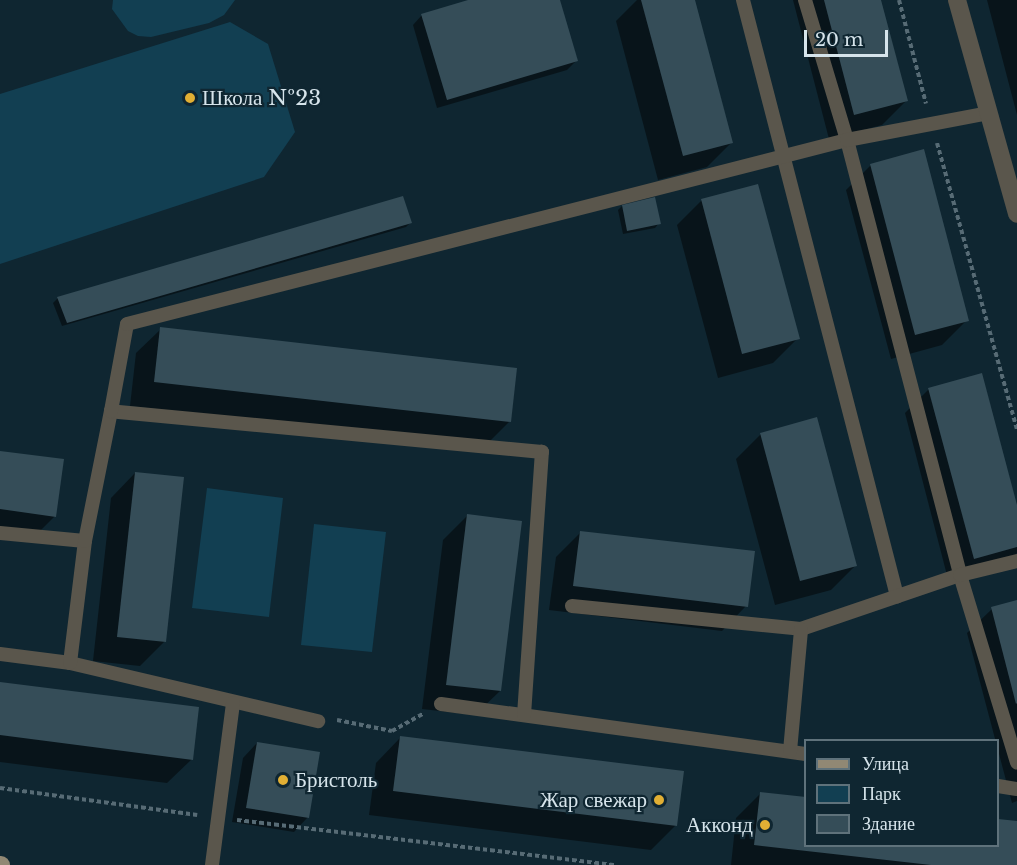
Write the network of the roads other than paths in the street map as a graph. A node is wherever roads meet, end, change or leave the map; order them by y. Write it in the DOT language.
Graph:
graph roads {
  1 [pos="743,0"];
  2 [pos="805,0"];
  3 [pos="957,0"];
  4 [pos="989,113"];
  5 [pos="847,140"];
  6 [pos="782,157"];
  7 [pos="1017,214"];
  8 [pos="111,411"];
  9 [pos="0,533"];
  10 [pos="85,541"];
  11 [pos="1017,561"];
  12 [pos="960,575"];
  13 [pos="897,596"];
  14 [pos="572,606"];
  15 [pos="801,629"];
  16 [pos="0,654"];
  17 [pos="70,663"];
  18 [pos="233,703"];
  19 [pos="441,704"];
  20 [pos="524,715"];
  21 [pos="318,722"];
  22 [pos="790,751"];
  23 [pos="804,754"];
  24 [pos="1017,763"];
  25 [pos="999,786"];
  26 [pos="1017,789"];
  27 [pos="212,865"];
  1 -- 6 [label="lane"];
  2 -- 5 [label="lane"];
  3 -- 4 [label="street"];
  4 -- 5 [label="lane"];
  4 -- 7 [label="street"];
  5 -- 6 [label="lane"];
  5 -- 12 [label="lane"];
  6 -- 8 [label="lane"];
  6 -- 13 [label="lane"];
  8 -- 10 [label="lane"];
  8 -- 20 [label="lane"];
  9 -- 10 [label="lane"];
  10 -- 17 [label="lane"];
  11 -- 12 [label="lane"];
  12 -- 13 [label="lane"];
  12 -- 24 [label="lane"];
  13 -- 15 [label="lane"];
  14 -- 15 [label="lane"];
  15 -- 22 [label="lane"];
  16 -- 17 [label="lane"];
  17 -- 18 [label="lane"];
  18 -- 21 [label="lane"];
  18 -- 27 [label="lane"];
  19 -- 20 [label="lane"];
  20 -- 22 [label="lane"];
  22 -- 23 [label="lane"];
  25 -- 26 [label="lane"];
}
